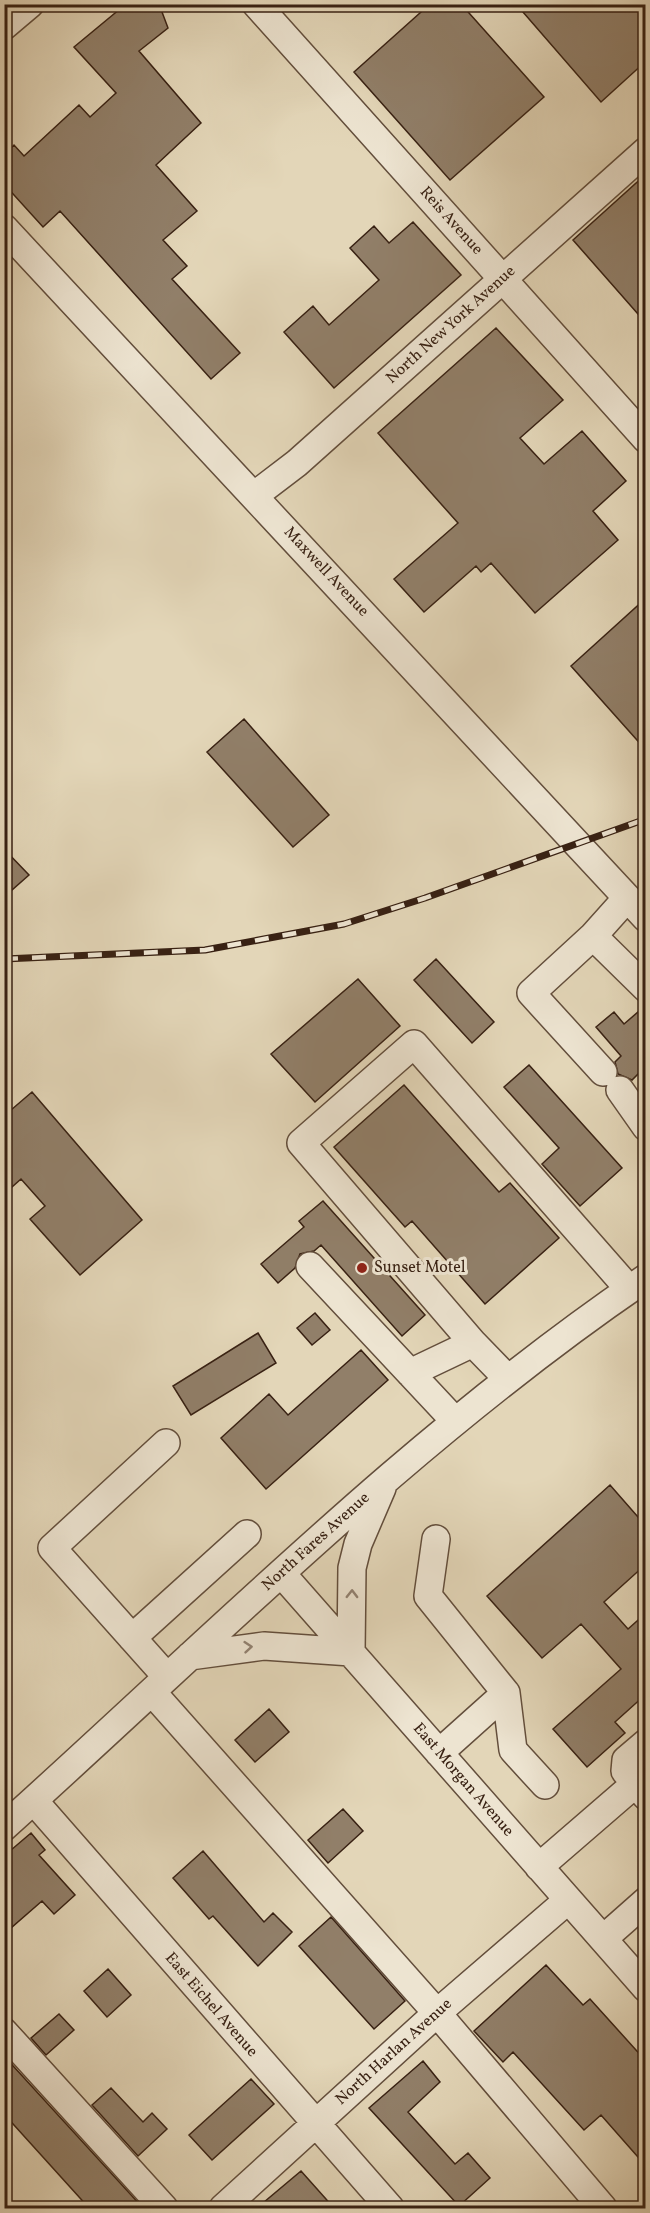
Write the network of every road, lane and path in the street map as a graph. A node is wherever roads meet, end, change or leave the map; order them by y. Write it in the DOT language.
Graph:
graph roads {
  1 [pos="30,4"];
  2 [pos="256,4"];
  3 [pos="4,26"];
  4 [pos="645,152"];
  5 [pos="4,228"];
  6 [pos="503,279"];
  7 [pos="645,439"];
  8 [pos="255,495"];
  9 [pos="627,898"];
  10 [pos="645,918"];
  11 [pos="593,936"];
  12 [pos="645,988"];
  13 [pos="645,1127"];
  14 [pos="310,1266"];
  15 [pos="637,1284"];
  16 [pos="473,1343"];
  17 [pos="410,1373"];
  18 [pos="507,1379"];
  19 [pos="455,1421"];
  20 [pos="166,1443"];
  21 [pos="385,1481"];
  22 [pos="247,1534"];
  23 [pos="436,1539"];
  24 [pos="282,1573"];
  25 [pos="132,1638"];
  26 [pos="351,1652"];
  27 [pos="190,1656"];
  28 [pos="159,1685"];
  29 [pos="506,1693"];
  30 [pos="645,1743"];
  31 [pos="439,1753"];
  32 [pos="545,1785"];
  33 [pos="640,1790"];
  34 [pos="34,1801"];
  35 [pos="4,1827"];
  36 [pos="539,1867"];
  37 [pos="568,1900"];
  38 [pos="645,1901"];
  39 [pos="603,1939"];
  40 [pos="645,1988"];
  41 [pos="436,2013"];
  42 [pos="4,2032"];
  43 [pos="315,2124"];
  44 [pos="164,2208"];
  45 [pos="223,2208"];
  46 [pos="390,2208"];
  47 [pos="603,2208"];
  1 -- 3 [label="street"];
  2 -- 6 [label="street, Reis Avenue"];
  4 -- 6 [label="street, North New York Avenue"];
  5 -- 8 [label="street, Maxwell Avenue"];
  6 -- 7 [label="street, Reis Avenue"];
  6 -- 8 [label="street, North New York Avenue"];
  8 -- 9 [label="street, Maxwell Avenue"];
  9 -- 10 [label="street, Maxwell Avenue"];
  9 -- 11 [label="street"];
  11 -- 12 [label="street"];
  11 -- 13 [label="street"];
  14 -- 17 [label="street"];
  15 -- 16 [label="street"];
  15 -- 18 [label="street, North Fares Avenue"];
  16 -- 17 [label="street"];
  16 -- 18 [label="street"];
  17 -- 19 [label="street"];
  18 -- 19 [label="street, North Fares Avenue"];
  19 -- 21 [label="street, North Fares Avenue"];
  20 -- 25 [label="street"];
  21 -- 24 [label="street, North Fares Avenue"];
  26 -- 21 [label="street, one-way"];
  22 -- 25 [label="street"];
  23 -- 29 [label="street"];
  24 -- 26 [label="street, East Morgan Avenue"];
  24 -- 27 [label="street, North Fares Avenue"];
  25 -- 28 [label="street"];
  27 -- 26 [label="street, one-way"];
  26 -- 31 [label="street, East Morgan Avenue"];
  27 -- 28 [label="street, North Fares Avenue"];
  28 -- 34 [label="street, North Fares Avenue"];
  28 -- 41 [label="street"];
  29 -- 31 [label="street"];
  29 -- 32 [label="street"];
  30 -- 33 [label="street"];
  31 -- 36 [label="street, East Morgan Avenue"];
  33 -- 36 [label="street"];
  34 -- 35 [label="street, North Fares Avenue"];
  34 -- 43 [label="street, East Eichel Avenue"];
  36 -- 37 [label="street, East Morgan Avenue"];
  37 -- 39 [label="street, East Morgan Avenue"];
  37 -- 41 [label="street, North Harlan Avenue"];
  38 -- 39 [label="street"];
  39 -- 40 [label="street, East Morgan Avenue"];
  41 -- 43 [label="street, North Harlan Avenue"];
  41 -- 47 [label="street"];
  42 -- 44 [label="street"];
  43 -- 45 [label="street, North Harlan Avenue"];
  43 -- 46 [label="street, East Eichel Avenue"];
}
